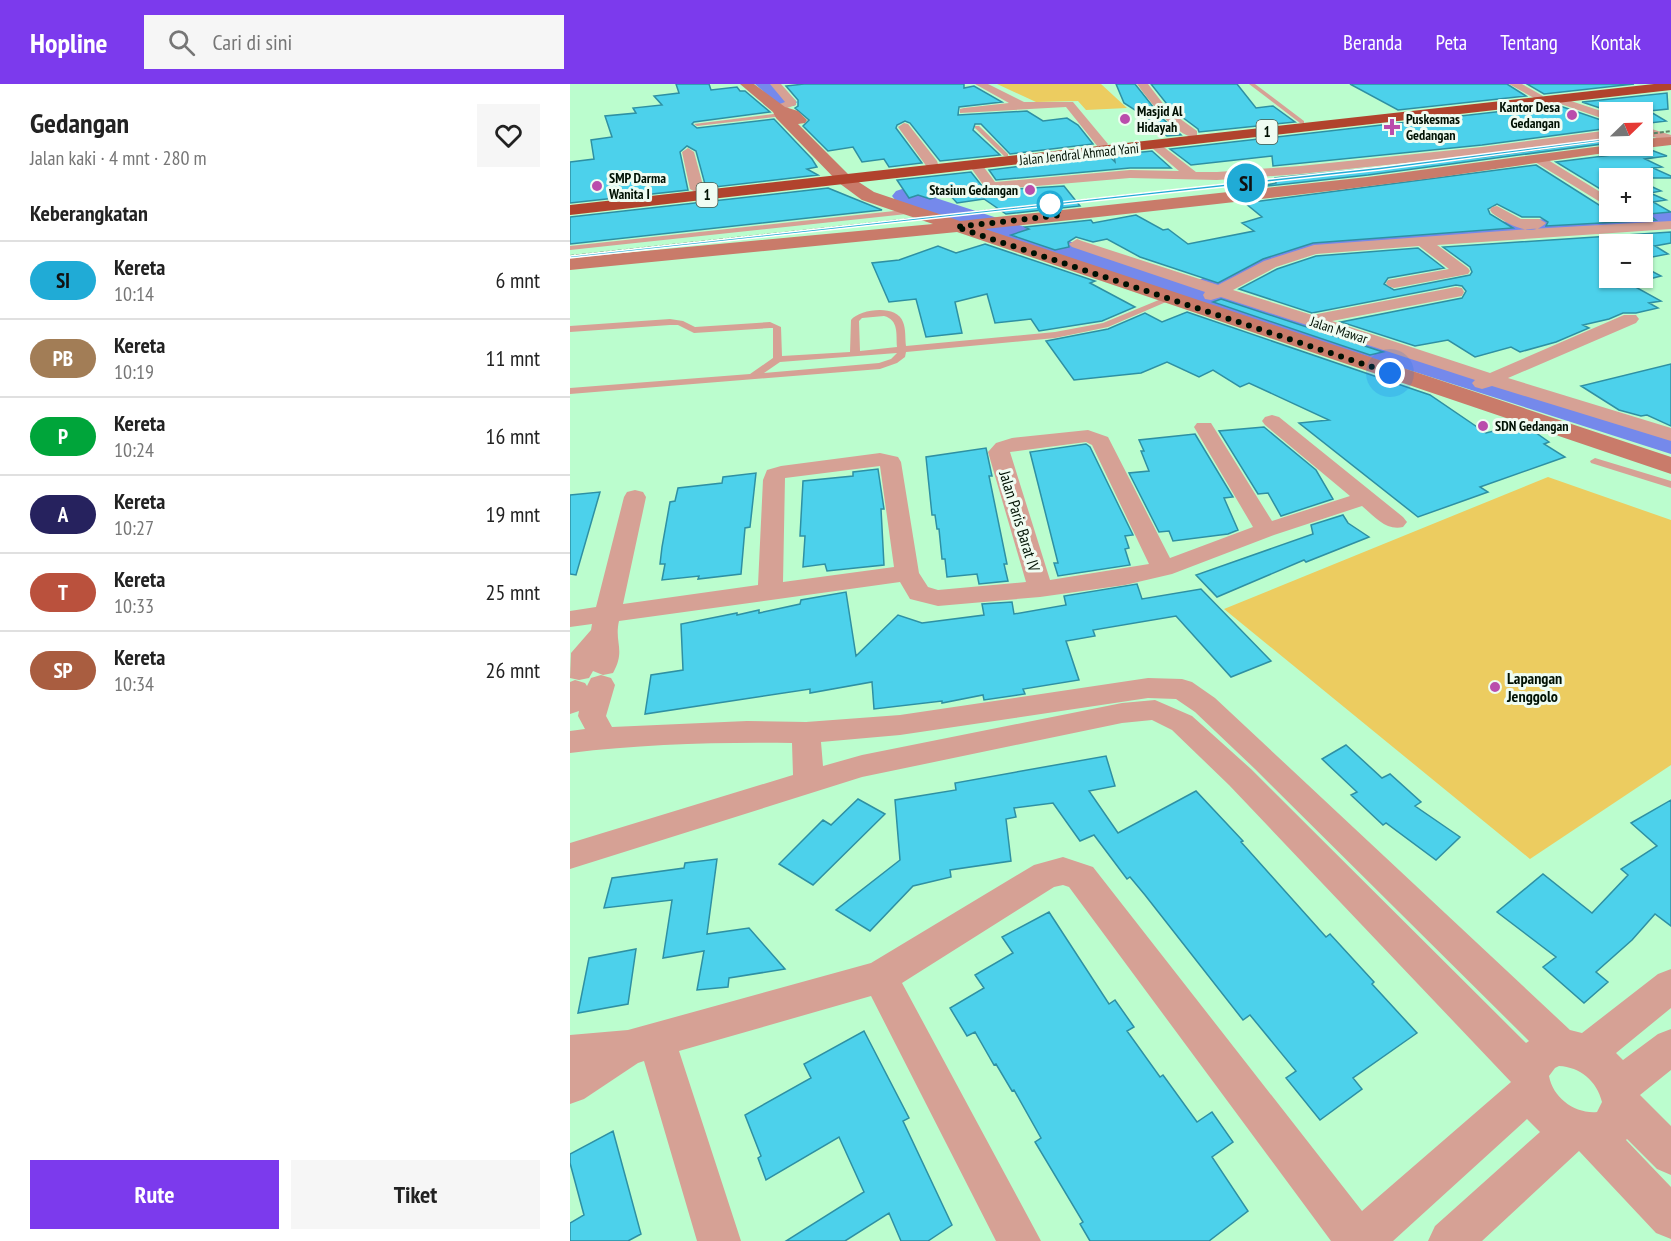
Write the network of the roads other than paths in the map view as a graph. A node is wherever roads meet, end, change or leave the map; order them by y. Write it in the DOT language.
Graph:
graph roads {
  1 [pos="746,84"];
  2 [pos="775,84"];
  3 [pos="980,84"];
  4 [pos="1142,84"];
  5 [pos="1252,84"];
  6 [pos="1514,84"];
  7 [pos="1640,84"];
  8 [pos="1671,86"];
  9 [pos="1538,96"];
  10 [pos="1556,99"];
  11 [pos="1023,105"];
  12 [pos="780,111"];
  13 [pos="964,111"];
  14 [pos="1599,114"];
  15 [pos="1302,122"];
  16 [pos="697,124"];
  17 [pos="1671,124"];
  18 [pos="904,127"];
  19 [pos="977,127"];
  20 [pos="1653,130"];
  21 [pos="1192,134"];
  22 [pos="1599,135"];
  23 [pos="1653,136"];
  24 [pos="1671,140"];
  25 [pos="1102,144"];
  26 [pos="1155,145"];
  27 [pos="1599,151"];
  28 [pos="688,152"];
  29 [pos="1006,155"];
  30 [pos="1540,159"];
  31 [pos="932,164"];
  32 [pos="975,165"];
  33 [pos="911,173"];
  34 [pos="852,176"];
  35 [pos="1193,176"];
  36 [pos="697,189"];
  37 [pos="877,190"];
  38 [pos="1599,197"];
  39 [pos="570,202"];
  40 [pos="889,204"];
  41 [pos="570,210"];
  42 [pos="1497,210"];
  43 [pos="913,211"];
  44 [pos="1671,216"];
  45 [pos="1653,218"];
  46 [pos="1599,221"];
  47 [pos="1609,222"];
  48 [pos="1632,222"];
  49 [pos="1645,222"];
  50 [pos="975,225"];
  51 [pos="1671,225"];
  52 [pos="1671,241"];
  53 [pos="1423,242"];
  54 [pos="1077,244"];
  55 [pos="570,248"];
  56 [pos="570,264"];
  57 [pos="1394,283"];
  58 [pos="1456,292"];
  59 [pos="1169,299"];
  60 [pos="1205,299"];
  61 [pos="1311,320"];
  62 [pos="1630,320"];
  63 [pos="570,329"];
  64 [pos="902,350"];
  65 [pos="855,354"];
  66 [pos="778,359"];
  67 [pos="749,378"];
  68 [pos="1486,381"];
  69 [pos="570,391"];
  70 [pos="1459,393"];
  71 [pos="1272,421"];
  72 [pos="1204,427"];
  73 [pos="1664,452"];
  74 [pos="1595,461"];
  75 [pos="1671,484"];
  76 [pos="635,497"];
  77 [pos="1366,498"];
  78 [pos="1395,522"];
  79 [pos="1266,530"];
  80 [pos="1164,569"];
  81 [pos="907,573"];
  82 [pos="1040,589"];
  83 [pos="770,592"];
  84 [pos="570,619"];
  85 [pos="605,624"];
  86 [pos="586,683"];
  87 [pos="806,733"];
  88 [pos="604,738"];
  89 [pos="570,742"];
  90 [pos="1266,761"];
  91 [pos="1240,777"];
  92 [pos="809,782"];
  93 [pos="570,856"];
  94 [pos="880,976"];
  95 [pos="1671,986"];
  96 [pos="643,1044"];
  97 [pos="1671,1047"];
  98 [pos="1573,1050"];
  99 [pos="570,1053"];
  100 [pos="1531,1081"];
  101 [pos="570,1085"];
  102 [pos="1620,1096"];
  103 [pos="1582,1131"];
  104 [pos="1671,1155"];
  105 [pos="1671,1218"];
  106 [pos="719,1241"];
  107 [pos="1019,1241"];
  108 [pos="1360,1241"];
  109 [pos="1450,1241"];
  1 -- 12 [label="street"];
  2 -- 12 [label="street"];
  3 -- 11 [label="street"];
  4 -- 21 [label="street"];
  5 -- 15 [label="lane"];
  6 -- 9 [label="street"];
  7 -- 9 [label="highway, Jalan Jendral Ahmad Yani / 1"];
  8 -- 10 [label="highway, Jalan Jendral Ahmad Yani / 1"];
  9 -- 15 [label="highway, Jalan Jendral Ahmad Yani / 1"];
  10 -- 14 [label="street"];
  10 -- 26 [label="highway, Jalan Jendral Ahmad Yani / 1"];
  11 -- 13 [label="street"];
  11 -- 25 [label="street"];
  12 -- 16 [label="lane"];
  12 -- 34 [label="street"];
  15 -- 21 [label="highway, Jalan Jendral Ahmad Yani / 1"];
  17 -- 20 [label="street"];
  18 -- 31 [label="street"];
  19 -- 29 [label="lane"];
  21 -- 25 [label="highway, Jalan Jendral Ahmad Yani / 1"];
  22 -- 35 [label="street"];
  23 -- 24 [label="street"];
  25 -- 29 [label="highway, Jalan Jendral Ahmad Yani / 1"];
  26 -- 32 [label="highway, Jalan Jendral Ahmad Yani / 1"];
  26 -- 35 [label="street"];
  27 -- 30 [label="street"];
  28 -- 36 [label="street"];
  29 -- 31 [label="highway, Jalan Jendral Ahmad Yani / 1"];
  30 -- 38 [label="street"];
  30 -- 50 [label="street"];
  31 -- 34 [label="highway, Jalan Jendral Ahmad Yani / 1"];
  32 -- 33 [label="highway, Jalan Jendral Ahmad Yani / 1"];
  32 -- 35 [label="street"];
  33 -- 34 [label="highway, Jalan Jendral Ahmad Yani / 1"];
  33 -- 37 [label="highway"];
  34 -- 36 [label="highway, 1"];
  34 -- 37 [label="street"];
  34 -- 40 [label="street"];
  34 -- 41 [label="highway, 1"];
  36 -- 39 [label="highway, 1"];
  37 -- 40 [label="street"];
  40 -- 43 [label="street"];
  42 -- 46 [label="street"];
  43 -- 50 [label="street"];
  43 -- 55 [label="lane"];
  44 -- 45 [label="street"];
  47 -- 53 [label="street"];
  48 -- 52 [label="street"];
  49 -- 51 [label="street"];
  50 -- 56 [label="street"];
  50 -- 59 [label="street"];
  53 -- 57 [label="street"];
  53 -- 60 [label="street"];
  54 -- 60 [label="street, Jalan Mawar"];
  58 -- 61 [label="street"];
  59 -- 60 [label="street"];
  59 -- 64 [label="lane"];
  60 -- 61 [label="street, Jalan Mawar"];
  60 -- 70 [label="street"];
  61 -- 68 [label="street, Jalan Mawar"];
  62 -- 68 [label="street"];
  63 -- 66 [label="lane"];
  64 -- 65 [label="lane"];
  64 -- 65 [label="lane"];
  64 -- 67 [label="lane"];
  65 -- 66 [label="lane"];
  66 -- 67 [label="lane"];
  67 -- 69 [label="lane"];
  68 -- 70 [label="street"];
  68 -- 73 [label="street, Jalan Mawar"];
  70 -- 73 [label="street"];
  71 -- 77 [label="street"];
  72 -- 79 [label="street"];
  74 -- 75 [label="lane"];
  76 -- 85 [label="street"];
  77 -- 78 [label="street"];
  77 -- 79 [label="street"];
  79 -- 80 [label="street"];
  80 -- 82 [label="street"];
  80 -- 82 [label="street, Jalan Paris Barat IV"];
  81 -- 82 [label="street"];
  81 -- 83 [label="street"];
  81 -- 83 [label="street"];
  83 -- 85 [label="street"];
  84 -- 85 [label="street"];
  85 -- 86 [label="street"];
  86 -- 88 [label="street"];
  87 -- 88 [label="street"];
  87 -- 90 [label="street"];
  87 -- 92 [label="street"];
  88 -- 89 [label="street"];
  90 -- 91 [label="street"];
  90 -- 98 [label="street"];
  91 -- 92 [label="street"];
  91 -- 100 [label="street"];
  92 -- 93 [label="street"];
  94 -- 96 [label="street"];
  94 -- 107 [label="street"];
  94 -- 108 [label="street"];
  95 -- 98 [label="street"];
  96 -- 99 [label="street"];
  96 -- 101 [label="street"];
  96 -- 106 [label="street"];
  97 -- 102 [label="street"];
  98 -- 100 [label="street"];
  98 -- 102 [label="street"];
  100 -- 103 [label="street"];
  100 -- 108 [label="street"];
  102 -- 103 [label="street"];
  102 -- 104 [label="street"];
  103 -- 105 [label="street"];
  103 -- 109 [label="street"];
}
